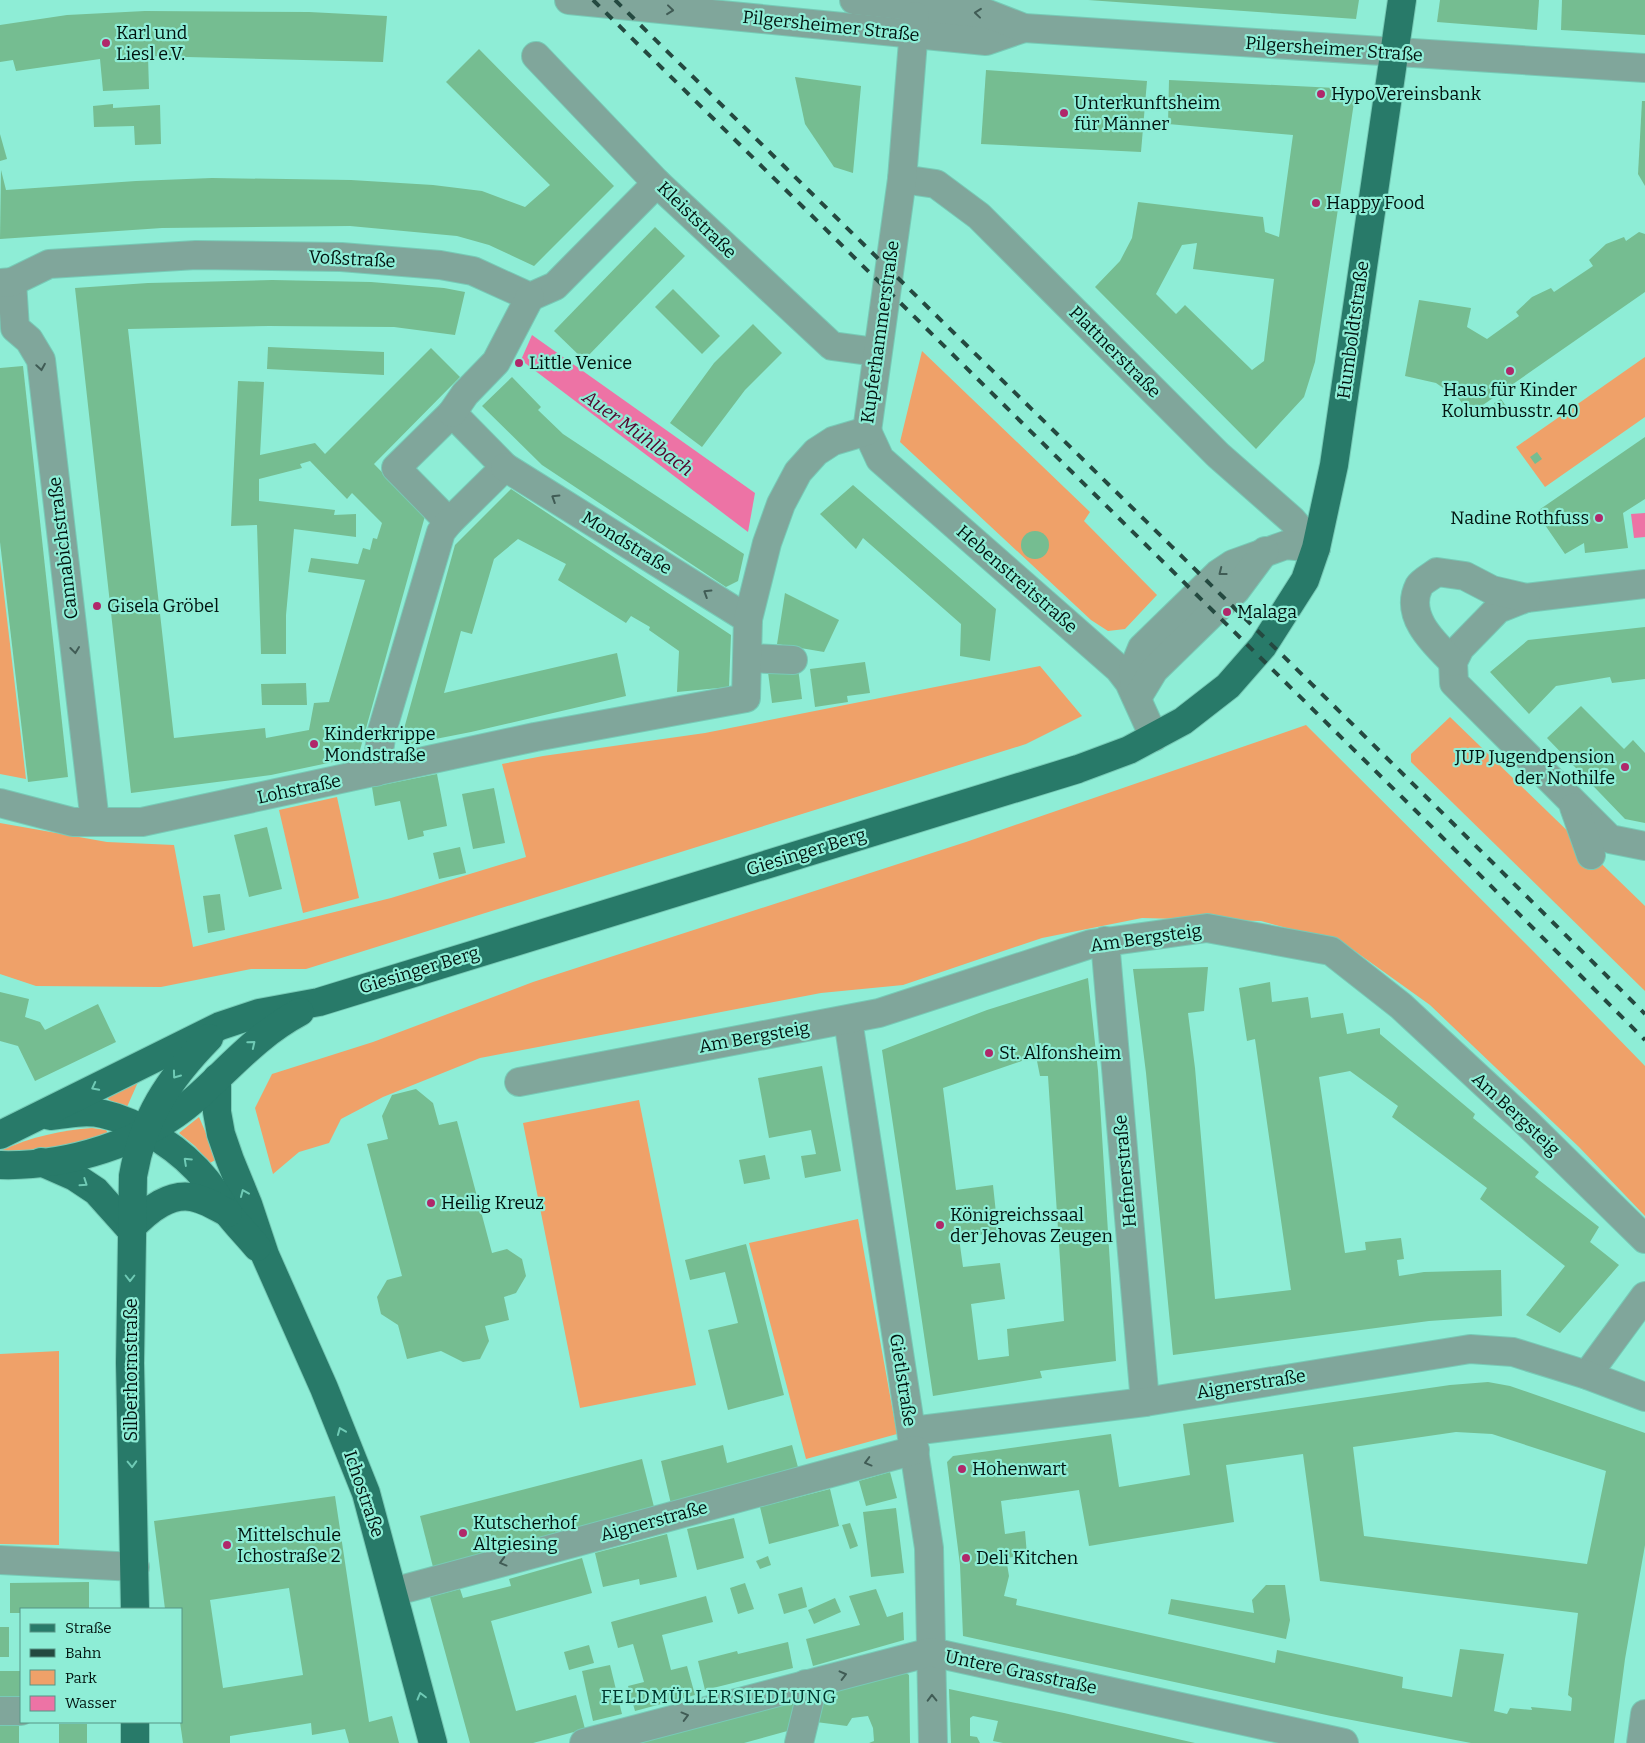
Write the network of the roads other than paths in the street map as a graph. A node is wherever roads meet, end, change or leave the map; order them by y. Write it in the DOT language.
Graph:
graph roads {
  1 [pos="569,0"];
  2 [pos="854,0"];
  3 [pos="1402,0"];
  4 [pos="637,3"];
  5 [pos="916,3"];
  6 [pos="1024,28"];
  7 [pos="913,34"];
  8 [pos="1394,53"];
  9 [pos="536,56"];
  10 [pos="1645,68"];
  11 [pos="902,179"];
  12 [pos="657,183"];
  13 [pos="6,283"];
  14 [pos="530,297"];
  15 [pos="8,328"];
  16 [pos="876,352"];
  17 [pos="452,412"];
  18 [pos="867,431"];
  19 [pos="505,467"];
  20 [pos="449,522"];
  21 [pos="1316,548"];
  22 [pos="1265,550"];
  23 [pos="1645,584"];
  24 [pos="1526,598"];
  25 [pos="748,619"];
  26 [pos="1263,646"];
  27 [pos="748,658"];
  28 [pos="793,660"];
  29 [pos="1453,662"];
  30 [pos="746,698"];
  31 [pos="1137,698"];
  32 [pos="1154,737"];
  33 [pos="376,772"];
  34 [pos="1571,800"];
  35 [pos="0,803"];
  36 [pos="95,822"];
  37 [pos="1645,846"];
  38 [pos="1591,855"];
  39 [pos="1105,941"];
  40 [pos="319,1002"];
  41 [pos="848,1020"];
  42 [pos="220,1026"];
  43 [pos="217,1078"];
  44 [pos="519,1082"];
  45 [pos="37,1117"];
  46 [pos="145,1132"];
  47 [pos="0,1135"];
  48 [pos="41,1162"];
  49 [pos="0,1166"];
  50 [pos="228,1213"];
  51 [pos="130,1229"];
  52 [pos="1645,1239"];
  53 [pos="265,1255"];
  54 [pos="1645,1296"];
  55 [pos="1587,1375"];
  56 [pos="1645,1397"];
  57 [pos="1145,1402"];
  58 [pos="913,1440"];
  59 [pos="0,1560"];
  60 [pos="135,1567"];
  61 [pos="393,1592"];
  62 [pos="136,1608"];
  63 [pos="931,1652"];
  64 [pos="806,1684"];
  65 [pos="0,1711"];
  66 [pos="20,1711"];
  67 [pos="1645,1714"];
  68 [pos="135,1723"];
  69 [pos="587,1742"];
  70 [pos="135,1743"];
  71 [pos="433,1743"];
  72 [pos="798,1743"];
  73 [pos="933,1743"];
  74 [pos="1344,1743"];
  75 [pos="1641,1743"];
  1 -- 4 [label="street, Pilgersheimer Straße"];
  2 -- 5 [label="street, Pilgersheimer Straße"];
  3 -- 8 [label="main road, Humboldtstraße"];
  4 -- 7 [label="street, Pilgersheimer Straße, one-way"];
  6 -- 5 [label="street, Pilgersheimer Straße, one-way"];
  5 -- 7 [label="street, Kupferhammerstraße"];
  6 -- 7 [label="street, Pilgersheimer Straße"];
  6 -- 8 [label="street, Pilgersheimer Straße"];
  7 -- 11 [label="street, Kupferhammerstraße"];
  8 -- 10 [label="street, Pilgersheimer Straße"];
  8 -- 21 [label="main road, Humboldtstraße"];
  9 -- 12 [label="street, Kleiststraße"];
  11 -- 16 [label="street, Kupferhammerstraße"];
  11 -- 21 [label="street, Plattnerstraße"];
  12 -- 14 [label="street"];
  12 -- 16 [label="street, Kleiststraße"];
  13 -- 14 [label="street, Voßstraße"];
  13 -- 15 [label="street, Cannabichstraße"];
  14 -- 17 [label="street"];
  15 -- 36 [label="street, Cannabichstraße, one-way"];
  16 -- 18 [label="street, Kupferhammerstraße"];
  17 -- 19 [label="street, Mondstraße"];
  17 -- 20 [label="street"];
  18 -- 25 [label="street, Kupferhammerstraße"];
  18 -- 31 [label="street, Hebenstreitstraße"];
  19 -- 20 [label="street"];
  25 -- 19 [label="street, Mondstraße, one-way"];
  20 -- 33 [label="street"];
  21 -- 22 [label="street"];
  21 -- 26 [label="main road, Humboldtstraße"];
  22 -- 31 [label="street"];
  22 -- 31 [label="street, one-way"];
  23 -- 24 [label="street"];
  24 -- 29 [label="street"];
  24 -- 29 [label="street"];
  25 -- 27 [label="street, Kupferhammerstraße"];
  26 -- 32 [label="main road, Giesinger Berg"];
  27 -- 28 [label="street"];
  27 -- 30 [label="street, Kupferhammerstraße"];
  29 -- 34 [label="street"];
  30 -- 33 [label="street, Lohstraße"];
  31 -- 32 [label="street, Hebenstreitstraße"];
  32 -- 40 [label="main road, Giesinger Berg"];
  33 -- 36 [label="street, Lohstraße"];
  34 -- 37 [label="street"];
  34 -- 38 [label="street"];
  35 -- 36 [label="street, Lohstraße"];
  39 -- 41 [label="street, Am Bergsteig"];
  39 -- 52 [label="street, Am Bergsteig"];
  39 -- 57 [label="street, Hefnerstraße"];
  40 -- 42 [label="main road, Giesinger Berg"];
  43 -- 40 [label="main road, Giesinger Berg, one-way"];
  41 -- 44 [label="street, Am Bergsteig"];
  41 -- 58 [label="street, Gietlstraße"];
  42 -- 45 [label="main road, Giesinger Berg, one-way"];
  42 -- 46 [label="main road, Giesinger Berg, one-way"];
  43 -- 46 [label="main road, Giesinger Berg"];
  53 -- 43 [label="main road, Ichostraße, one-way"];
  45 -- 46 [label="main road, Ichostraße"];
  45 -- 47 [label="main road, Giesinger Berg"];
  46 -- 48 [label="main road"];
  50 -- 46 [label="main road, Ichostraße, one-way"];
  46 -- 51 [label="main road, Silberhornstraße"];
  48 -- 49 [label="main road"];
  48 -- 51 [label="main road, one-way"];
  50 -- 51 [label="main road"];
  50 -- 53 [label="main road, Ichostraße"];
  51 -- 60 [label="main road, Silberhornstraße, one-way"];
  61 -- 53 [label="main road, Ichostraße, one-way"];
  54 -- 55 [label="street"];
  55 -- 56 [label="street, Aignerstraße"];
  55 -- 57 [label="street, Aignerstraße"];
  57 -- 58 [label="street, Aignerstraße"];
  58 -- 61 [label="street, Aignerstraße, one-way"];
  58 -- 63 [label="street, Gietlstraße"];
  59 -- 60 [label="street"];
  60 -- 62 [label="main road, Silberhornstraße"];
  71 -- 61 [label="main road, Ichostraße, one-way"];
  64 -- 63 [label="street, Untere Grasstraße, one-way"];
  73 -- 63 [label="street, Gietlstraße, one-way"];
  63 -- 74 [label="street, Untere Grasstraße"];
  69 -- 64 [label="street, Untere Grasstraße, one-way"];
  64 -- 72 [label="street"];
  65 -- 66 [label="street"];
  67 -- 75 [label="street"];
  68 -- 70 [label="main road"];
}
